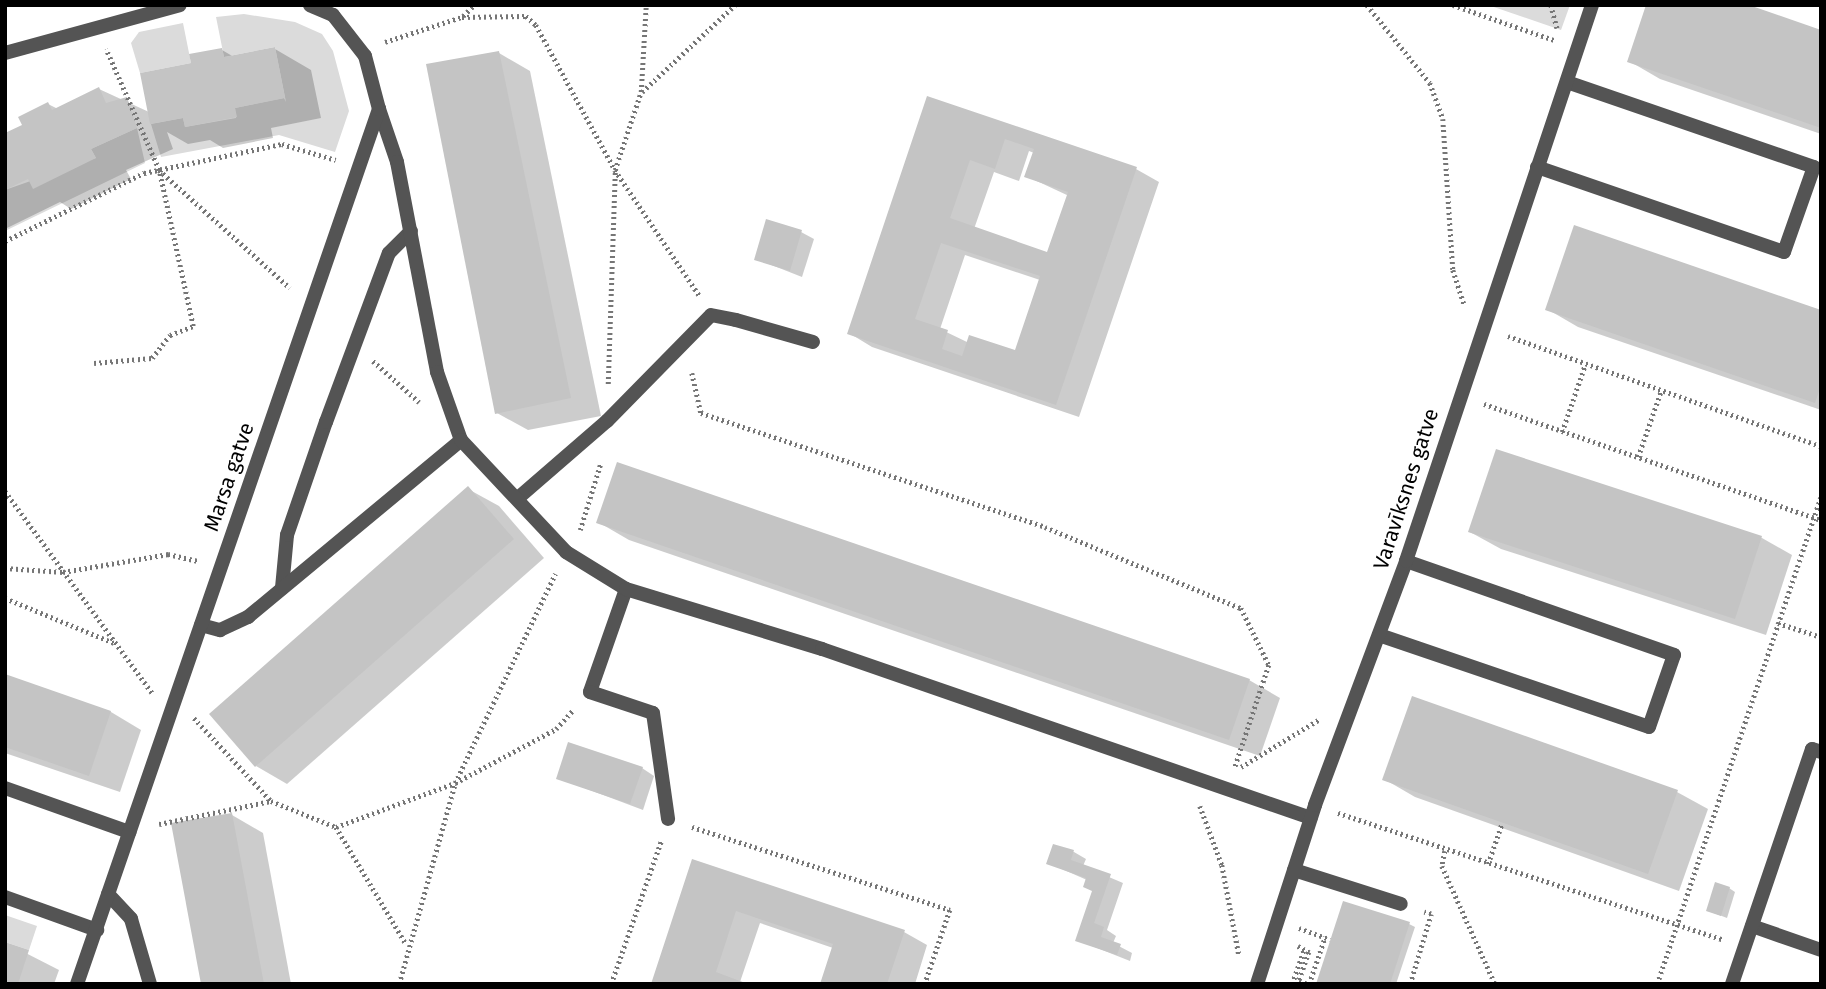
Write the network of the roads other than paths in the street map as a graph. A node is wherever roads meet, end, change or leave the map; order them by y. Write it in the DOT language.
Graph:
graph roads {
  1 [pos="180,5"];
  2 [pos="310,5"];
  3 [pos="1592,5"];
  4 [pos="5,53"];
  5 [pos="1567,82"];
  6 [pos="379,108"];
  7 [pos="1537,167"];
  8 [pos="411,231"];
  9 [pos="813,342"];
  10 [pos="461,440"];
  11 [pos="517,498"];
  12 [pos="1406,561"];
  13 [pos="282,588"];
  14 [pos="626,589"];
  15 [pos="201,625"];
  16 [pos="1378,635"];
  17 [pos="1821,752"];
  18 [pos="5,788"];
  19 [pos="1313,812"];
  20 [pos="668,819"];
  21 [pos="129,832"];
  22 [pos="1294,870"];
  23 [pos="108,894"];
  24 [pos="5,897"];
  25 [pos="1401,904"];
  26 [pos="1752,926"];
  27 [pos="97,930"];
  28 [pos="1821,950"];
  29 [pos="77,984"];
  30 [pos="150,984"];
  31 [pos="1257,984"];
  32 [pos="1732,984"];
  1 -- 4 [label="street"];
  2 -- 6 [label="street"];
  3 -- 5 [label="street, Varavīksnes gatve"];
  5 -- 7 [label="street, Varavīksnes gatve"];
  5 -- 7 [label="street"];
  6 -- 8 [label="street"];
  6 -- 15 [label="street, Marsa gatve"];
  7 -- 12 [label="street, Varavīksnes gatve"];
  8 -- 10 [label="street"];
  8 -- 13 [label="street"];
  9 -- 11 [label="street"];
  10 -- 11 [label="street"];
  10 -- 13 [label="street"];
  11 -- 14 [label="street"];
  12 -- 16 [label="street, Varavīksnes gatve"];
  12 -- 16 [label="street"];
  13 -- 15 [label="street"];
  14 -- 19 [label="street"];
  14 -- 20 [label="street"];
  15 -- 21 [label="street, Marsa gatve"];
  16 -- 19 [label="street, Varavīksnes gatve"];
  17 -- 26 [label="street"];
  18 -- 21 [label="street"];
  19 -- 22 [label="street, Varavīksnes gatve"];
  21 -- 23 [label="street, Marsa gatve"];
  22 -- 25 [label="street"];
  22 -- 31 [label="street, Varavīksnes gatve"];
  23 -- 27 [label="street, Marsa gatve"];
  23 -- 30 [label="street"];
  24 -- 27 [label="street"];
  26 -- 28 [label="street"];
  26 -- 32 [label="street"];
  27 -- 29 [label="street, Marsa gatve"];
}
